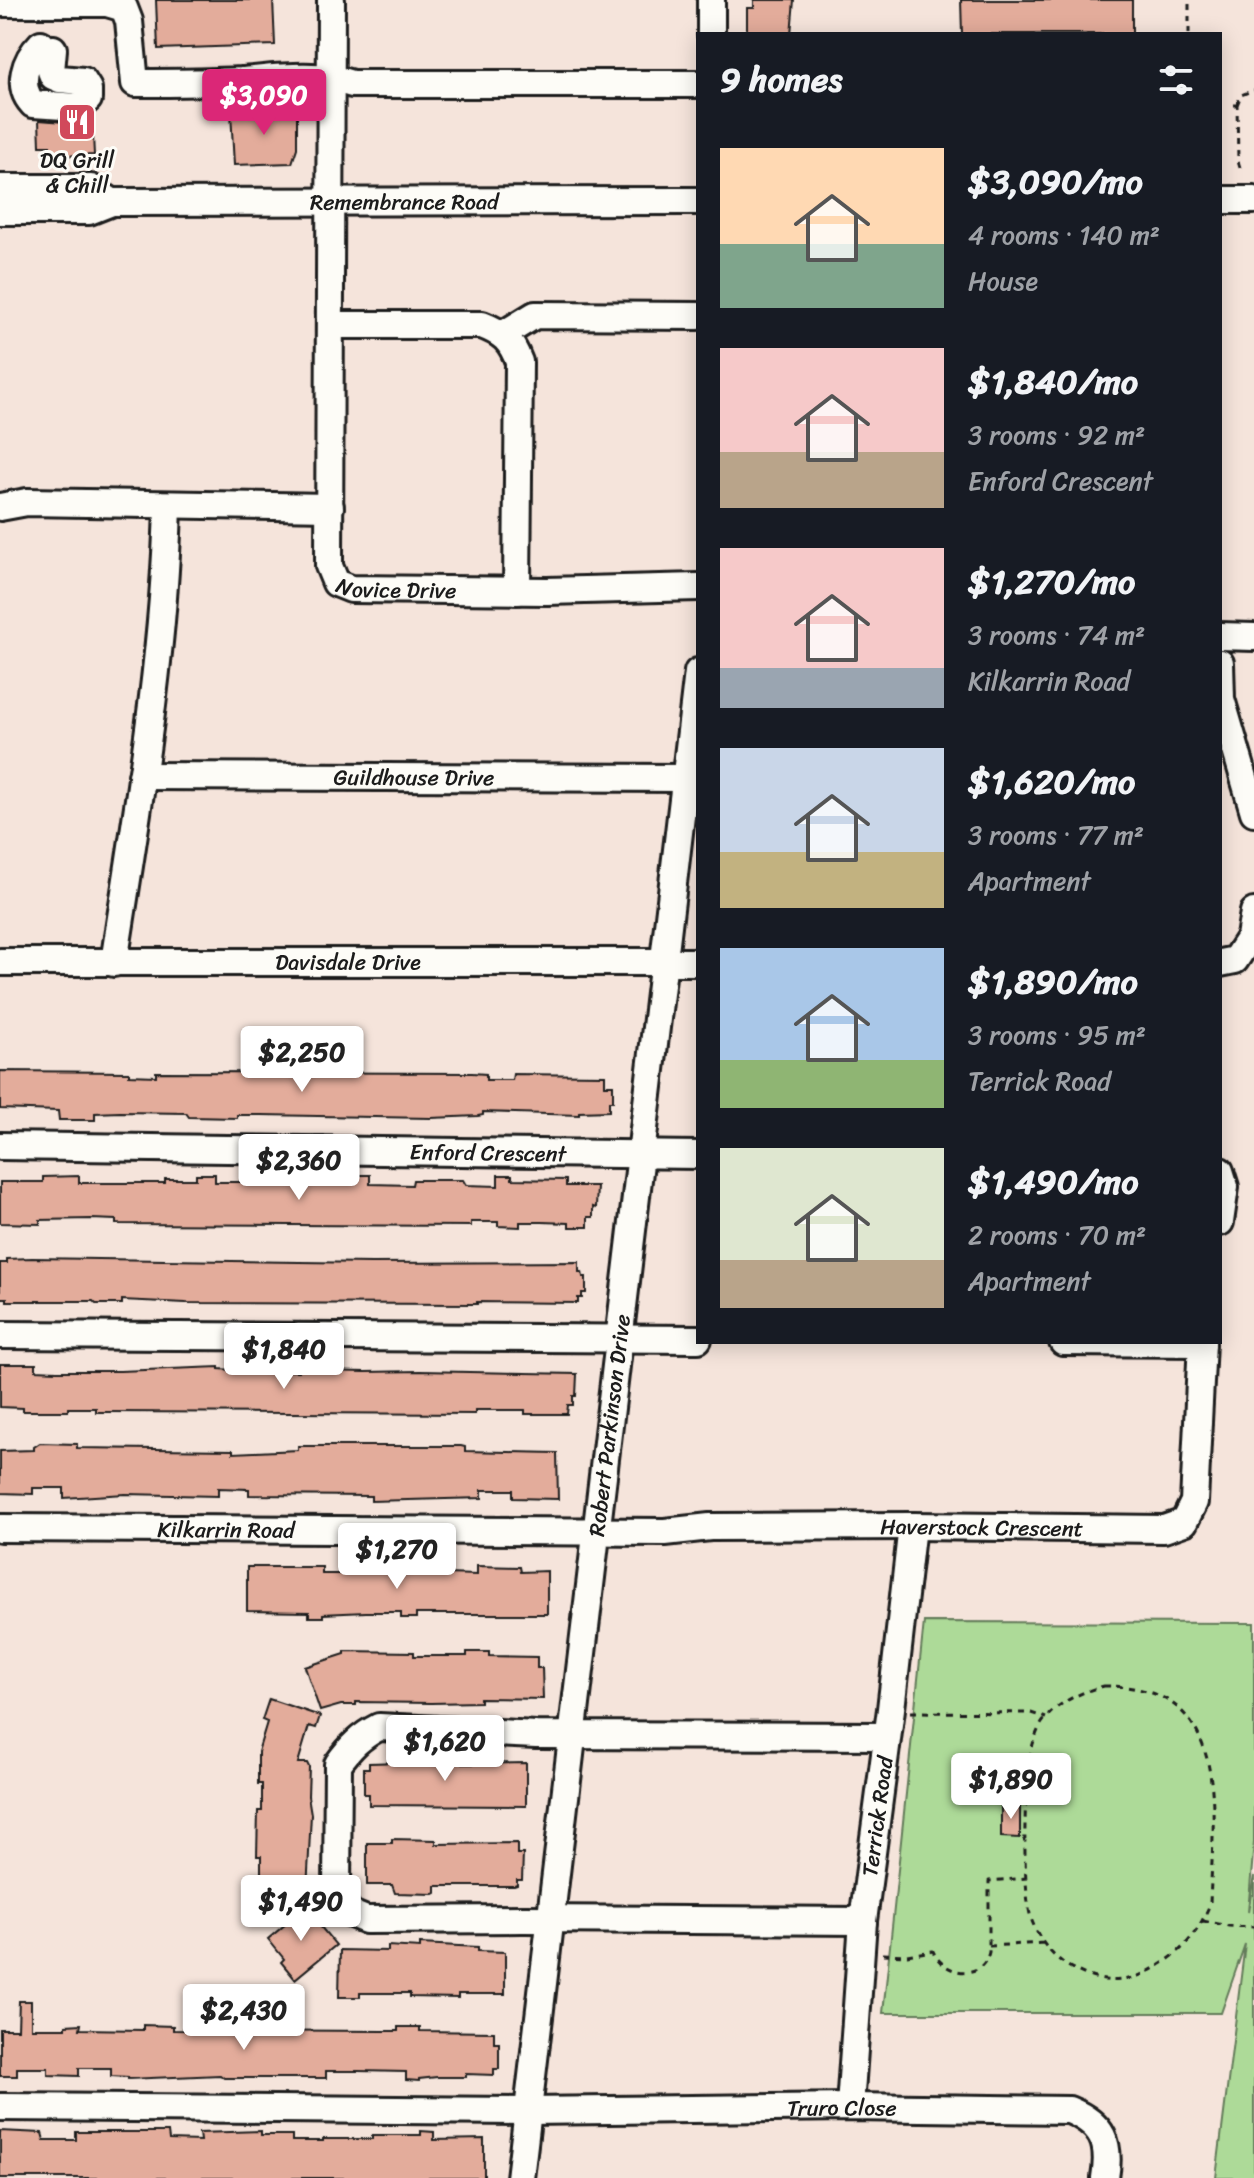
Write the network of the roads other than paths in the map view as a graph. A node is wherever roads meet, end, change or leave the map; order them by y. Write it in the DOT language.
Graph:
graph roads {
  1 [pos="331,0"];
  2 [pos="711,0"];
  3 [pos="0,3"];
  4 [pos="711,32"];
  5 [pos="331,77"];
  6 [pos="696,84"];
  7 [pos="0,188"];
  8 [pos="1222,200"];
  9 [pos="1254,200"];
  10 [pos="696,201"];
  11 [pos="112,202"];
  12 [pos="332,202"];
  13 [pos="0,211"];
  14 [pos="696,316"];
  15 [pos="331,325"];
  16 [pos="504,334"];
  17 [pos="168,506"];
  18 [pos="0,507"];
  19 [pos="330,507"];
  20 [pos="696,587"];
  21 [pos="517,591"];
  22 [pos="1222,636"];
  23 [pos="1254,637"];
  24 [pos="1222,702"];
  25 [pos="696,710"];
  26 [pos="142,776"];
  27 [pos="689,787"];
  28 [pos="1254,812"];
  29 [pos="1254,912"];
  30 [pos="0,962"];
  31 [pos="664,962"];
  32 [pos="696,962"];
  33 [pos="114,963"];
  34 [pos="1222,963"];
  35 [pos="0,1146"];
  36 [pos="641,1155"];
  37 [pos="696,1155"];
  38 [pos="1222,1177"];
  39 [pos="1222,1208"];
  40 [pos="0,1335"];
  41 [pos="619,1339"];
  42 [pos="696,1339"];
  43 [pos="1202,1344"];
  44 [pos="912,1526"];
  45 [pos="0,1528"];
  46 [pos="596,1532"];
  47 [pos="572,1736"];
  48 [pos="887,1736"];
  49 [pos="551,1919"];
  50 [pos="863,1921"];
  51 [pos="0,2107"];
  52 [pos="850,2107"];
  53 [pos="528,2111"];
  54 [pos="520,2178"];
  55 [pos="1105,2178"];
  1 -- 5 [label="street, Novice Drive"];
  2 -- 4 [label="street"];
  3 -- 5 [label="street"];
  5 -- 6 [label="street"];
  5 -- 12 [label="street, Novice Drive"];
  7 -- 11 [label="street, Remembrance Road"];
  8 -- 9 [label="street"];
  10 -- 12 [label="street, Remembrance Road"];
  11 -- 12 [label="street, Remembrance Road"];
  11 -- 13 [label="street, Remembrance Road"];
  12 -- 15 [label="street, Novice Drive"];
  14 -- 16 [label="street"];
  15 -- 16 [label="street"];
  15 -- 19 [label="street, Novice Drive"];
  16 -- 21 [label="street"];
  17 -- 18 [label="street"];
  17 -- 19 [label="street"];
  17 -- 26 [label="street"];
  19 -- 21 [label="street, Novice Drive"];
  20 -- 21 [label="street, Novice Drive"];
  22 -- 23 [label="street"];
  24 -- 28 [label="street"];
  25 -- 27 [label="street, Robert Parkinson Drive"];
  26 -- 27 [label="street, Guildhouse Drive"];
  26 -- 33 [label="street"];
  27 -- 31 [label="street, Robert Parkinson Drive"];
  29 -- 34 [label="street"];
  30 -- 33 [label="street, Davisdale Drive"];
  31 -- 32 [label="street, Davisdale Drive"];
  31 -- 33 [label="street, Davisdale Drive"];
  31 -- 36 [label="street, Robert Parkinson Drive"];
  35 -- 36 [label="street, Enford Crescent"];
  36 -- 37 [label="street"];
  36 -- 41 [label="street, Robert Parkinson Drive"];
  38 -- 39 [label="street"];
  40 -- 41 [label="street"];
  41 -- 42 [label="street"];
  41 -- 46 [label="street, Robert Parkinson Drive"];
  43 -- 44 [label="street, Haverstock Crescent"];
  44 -- 46 [label="street, Haverstock Crescent"];
  44 -- 48 [label="street, Terrick Road"];
  45 -- 46 [label="street, Kilkarrin Road"];
  46 -- 47 [label="street, Robert Parkinson Drive"];
  47 -- 48 [label="street"];
  47 -- 49 [label="street, Robert Parkinson Drive"];
  47 -- 49 [label="street"];
  48 -- 50 [label="street, Terrick Road"];
  49 -- 50 [label="street"];
  49 -- 53 [label="street, Robert Parkinson Drive"];
  50 -- 52 [label="street, Terrick Road"];
  51 -- 53 [label="street, Truro Close"];
  52 -- 53 [label="street, Truro Close"];
  52 -- 55 [label="street, Truro Close"];
  53 -- 54 [label="street, Robert Parkinson Drive"];
}
